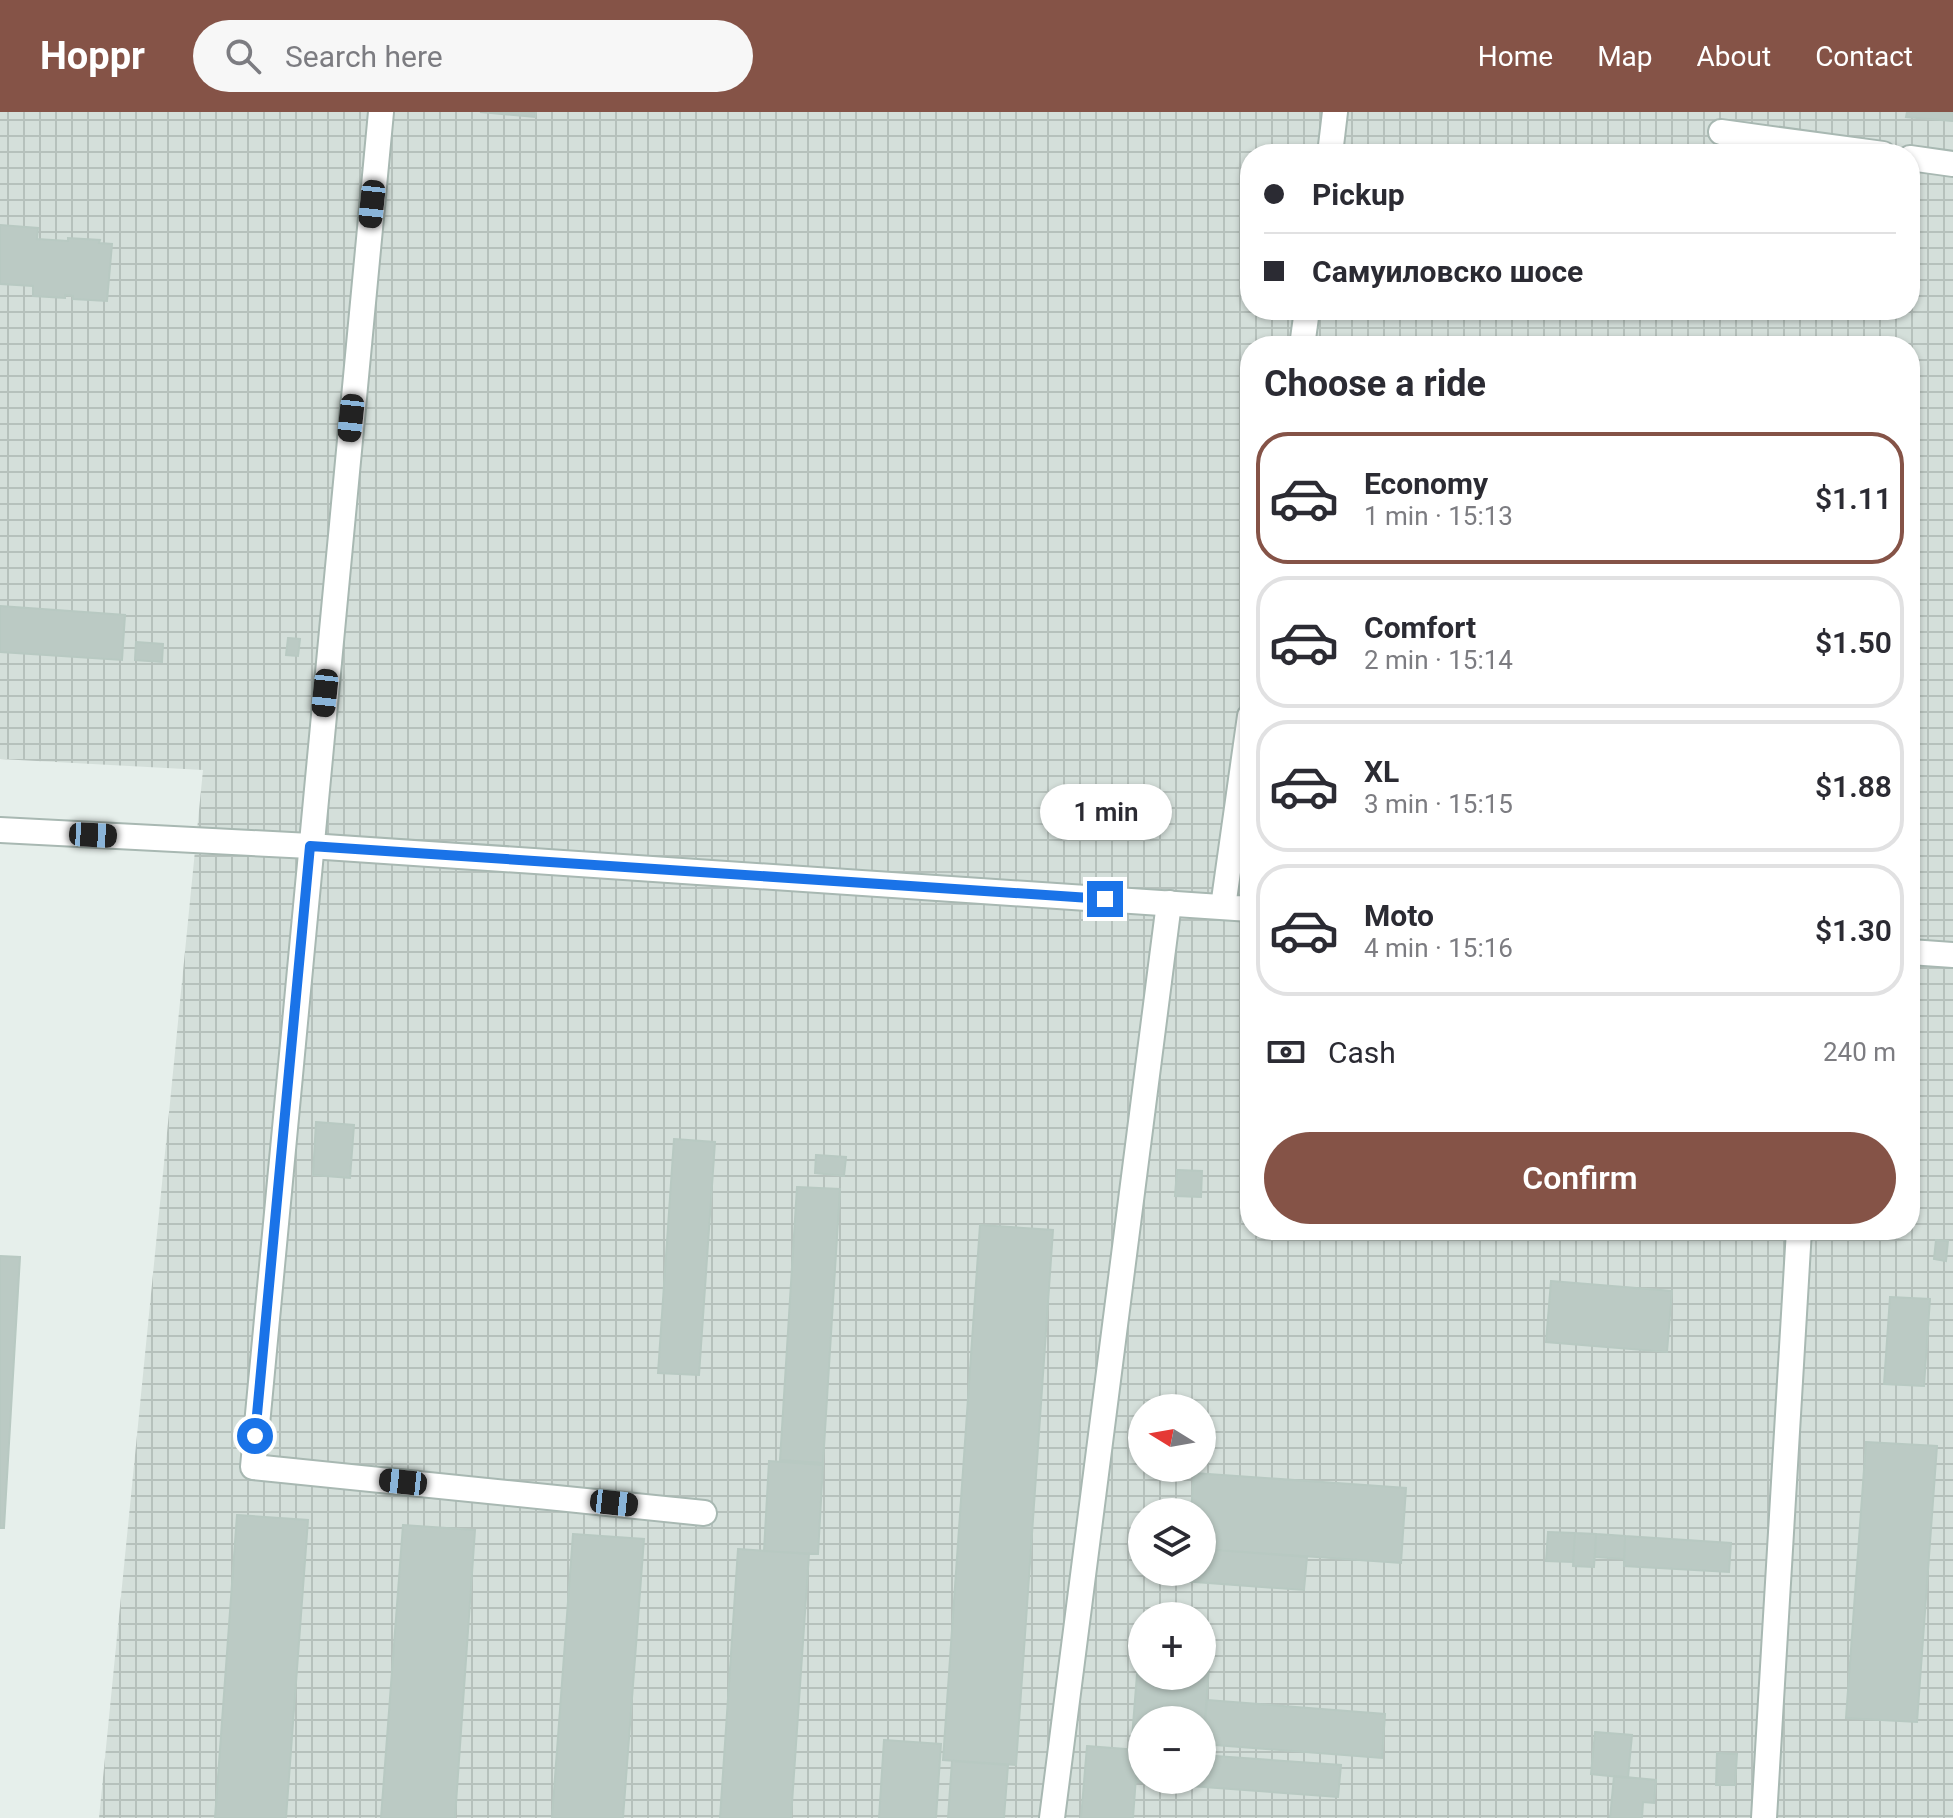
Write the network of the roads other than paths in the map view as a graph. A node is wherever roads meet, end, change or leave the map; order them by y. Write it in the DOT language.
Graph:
graph roads {
  1 [pos="381,112"];
  2 [pos="1335,112"];
  3 [pos="1721,132"];
  4 [pos="1331,144"];
  5 [pos="1809,144"];
  6 [pos="1920,159"];
  7 [pos="1953,164"];
  8 [pos="1240,787"];
  9 [pos="0,830"];
  10 [pos="310,846"];
  11 [pos="1169,903"];
  12 [pos="1223,907"];
  13 [pos="1240,908"];
  14 [pos="1920,953"];
  15 [pos="1953,955"];
  16 [pos="1798,1240"];
  17 [pos="704,1513"];
  18 [pos="1052,1818"];
  19 [pos="1764,1818"];
  1 -- 10 [label="street"];
  2 -- 4 [label="street"];
  3 -- 5 [label="street"];
  6 -- 7 [label="street"];
  8 -- 12 [label="street"];
  9 -- 10 [label="street"];
  10 -- 11 [label="street"];
  10 -- 17 [label="street"];
  11 -- 12 [label="street"];
  11 -- 18 [label="street"];
  12 -- 13 [label="street"];
  14 -- 15 [label="street"];
  16 -- 19 [label="street"];
}
